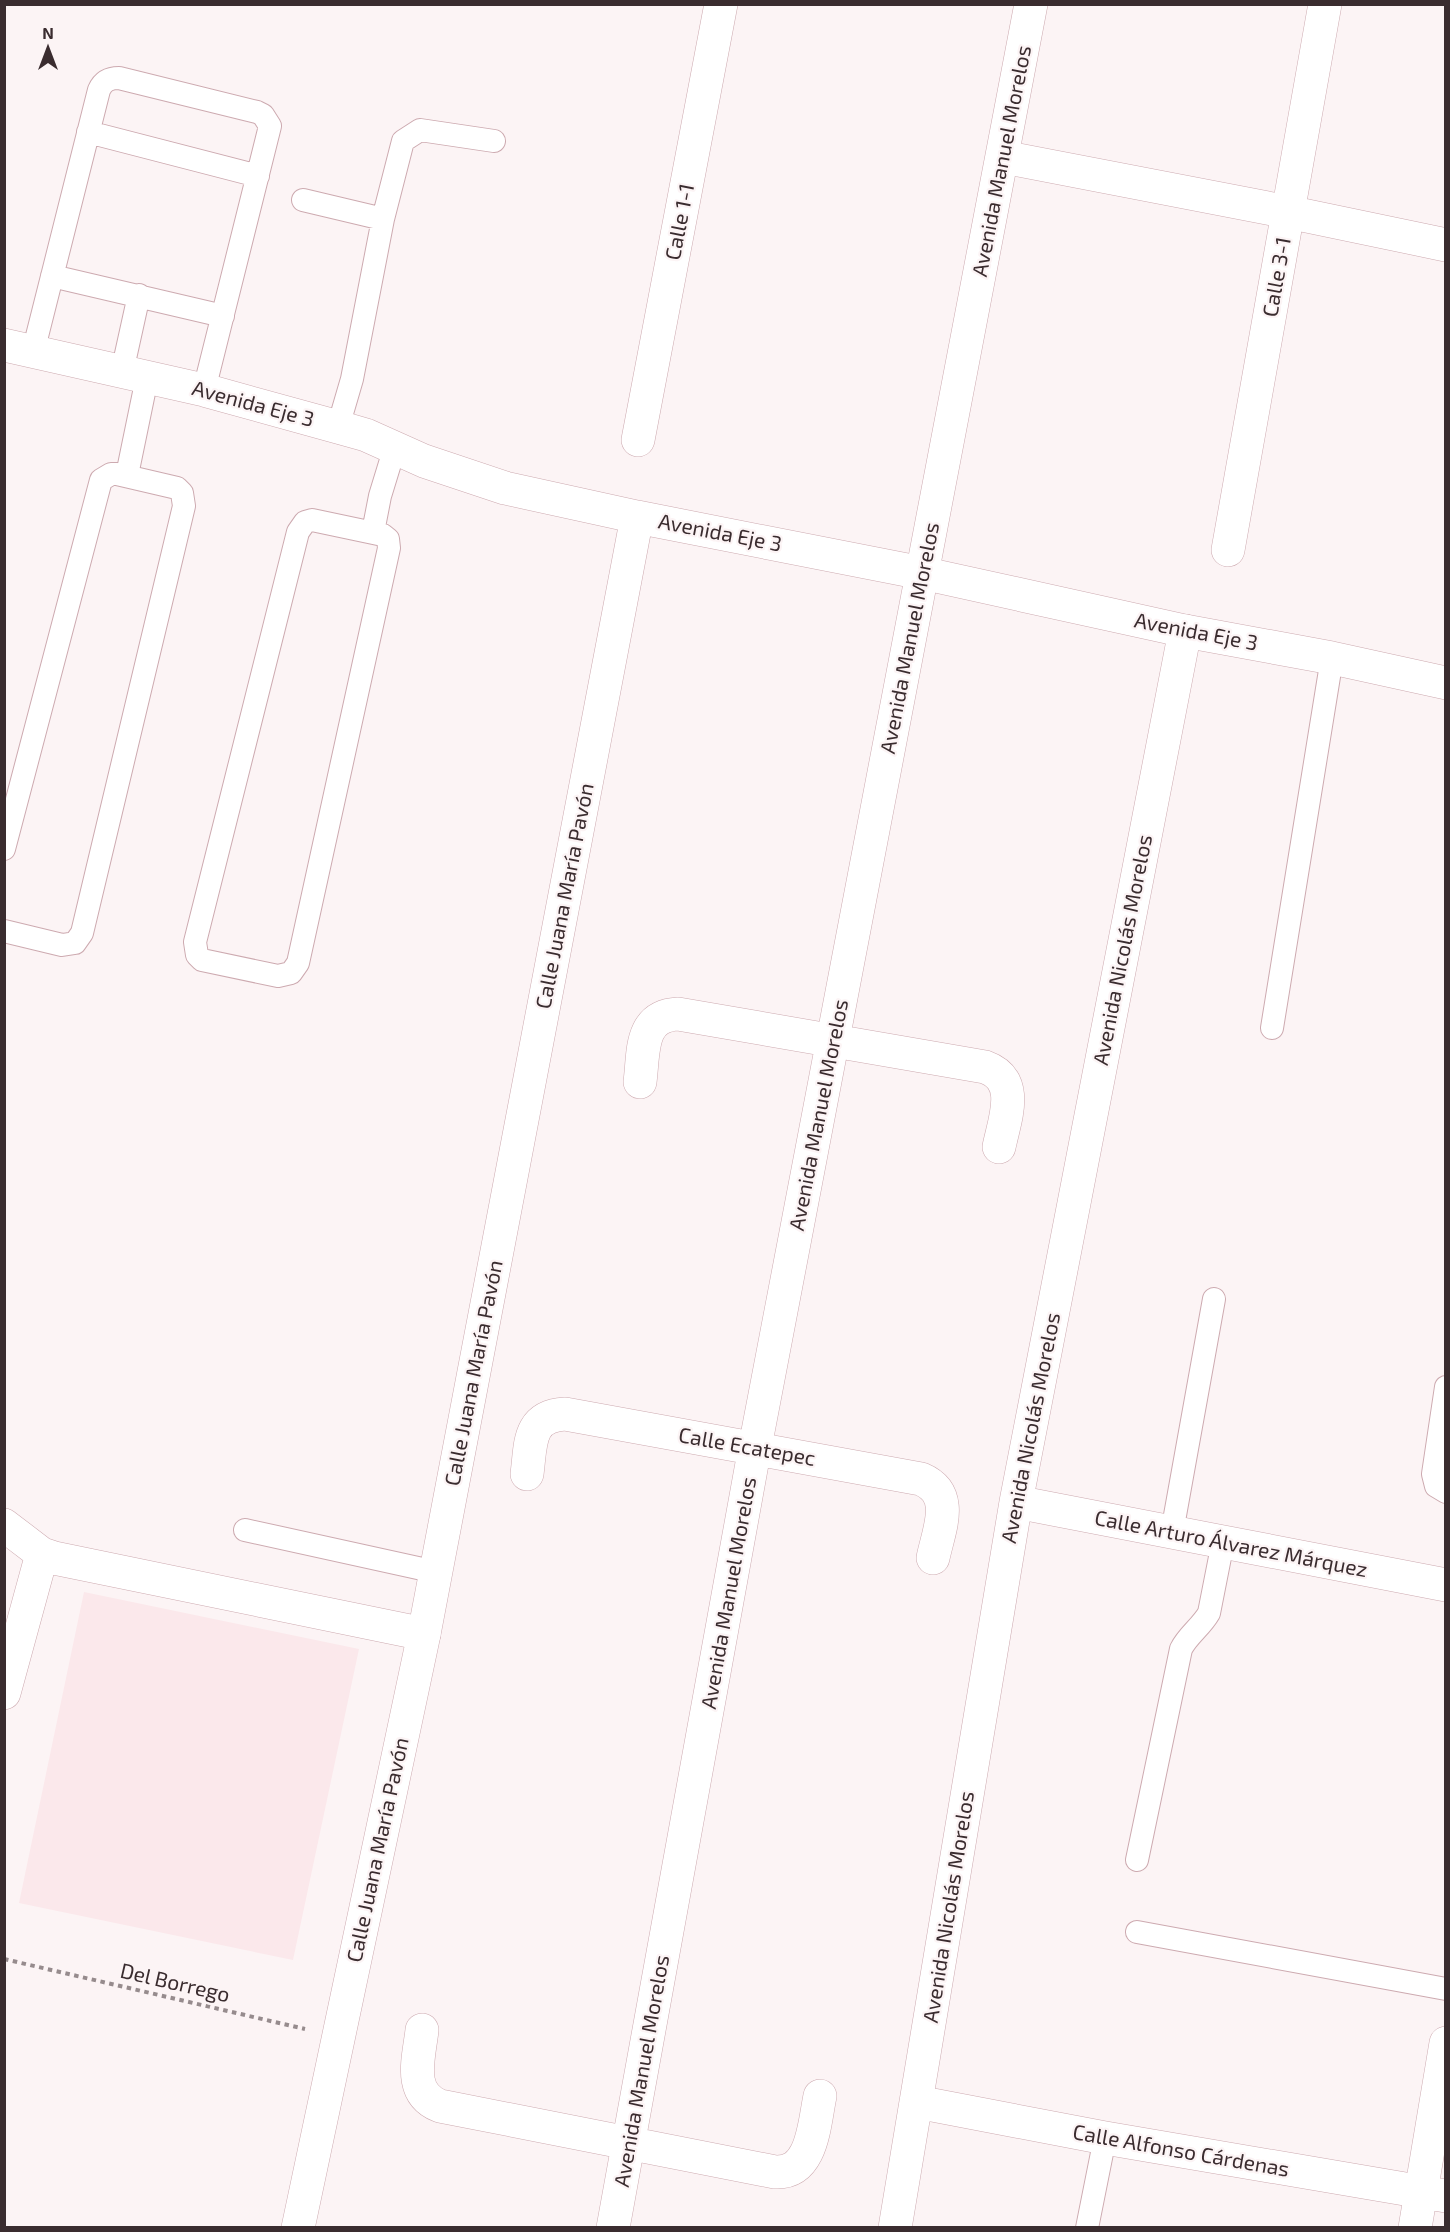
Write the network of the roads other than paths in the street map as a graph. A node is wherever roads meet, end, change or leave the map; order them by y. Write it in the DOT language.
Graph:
graph roads {
  1 [pos="722,4"];
  2 [pos="1031,4"];
  3 [pos="1325,4"];
  4 [pos="88,132"];
  5 [pos="494,141"];
  6 [pos="1003,158"];
  7 [pos="258,176"];
  8 [pos="303,200"];
  9 [pos="1288,212"];
  10 [pos="383,219"];
  11 [pos="1446,245"];
  12 [pos="52,276"];
  13 [pos="139,295"];
  14 [pos="223,316"];
  15 [pos="19,349"];
  16 [pos="135,375"];
  17 [pos="204,390"];
  18 [pos="339,427"];
  19 [pos="638,440"];
  20 [pos="395,447"];
  21 [pos="127,476"];
  22 [pos="637,517"];
  23 [pos="374,532"];
  24 [pos="1228,550"];
  25 [pos="922,573"];
  26 [pos="1185,631"];
  27 [pos="1332,658"];
  28 [pos="1446,683"];
  29 [pos="4,849"];
  30 [pos="4,931"];
  31 [pos="1272,1028"];
  32 [pos="833,1043"];
  33 [pos="640,1082"];
  34 [pos="999,1147"];
  35 [pos="1214,1299"];
  36 [pos="1446,1387"];
  37 [pos="755,1447"];
  38 [pos="527,1474"];
  39 [pos="1446,1492"];
  40 [pos="1016,1502"];
  41 [pos="4,1525"];
  42 [pos="245,1530"];
  43 [pos="1172,1532"];
  44 [pos="1222,1542"];
  45 [pos="42,1554"];
  46 [pos="933,1558"];
  47 [pos="436,1572"];
  48 [pos="1446,1586"];
  49 [pos="424,1634"];
  50 [pos="4,1693"];
  51 [pos="1137,1860"];
  52 [pos="1137,1932"];
  53 [pos="1446,1989"];
  54 [pos="422,2030"];
  55 [pos="1446,2043"];
  56 [pos="820,2096"];
  57 [pos="917,2102"];
  58 [pos="1105,2138"];
  59 [pos="629,2142"];
  60 [pos="1433,2194"];
  61 [pos="298,2228"];
  62 [pos="613,2228"];
  63 [pos="895,2228"];
  64 [pos="1088,2228"];
  65 [pos="1415,2228"];
  1 -- 19 [label="street, Calle 1-1"];
  2 -- 6 [label="street, Avenida Manuel Morelos"];
  3 -- 9 [label="street, Calle 3-1"];
  4 -- 7 [label="lane"];
  4 -- 7 [label="lane"];
  4 -- 12 [label="lane"];
  5 -- 10 [label="lane"];
  6 -- 9 [label="street"];
  6 -- 25 [label="street, Avenida Manuel Morelos"];
  7 -- 14 [label="lane"];
  8 -- 10 [label="lane"];
  9 -- 11 [label="street"];
  9 -- 24 [label="street, Calle 3-1"];
  10 -- 18 [label="lane"];
  12 -- 13 [label="lane"];
  12 -- 15 [label="lane"];
  13 -- 14 [label="lane"];
  13 -- 16 [label="lane"];
  14 -- 17 [label="lane"];
  15 -- 16 [label="street, Avenida Eje 3"];
  16 -- 17 [label="street, Avenida Eje 3"];
  16 -- 21 [label="lane"];
  17 -- 18 [label="street, Avenida Eje 3"];
  18 -- 20 [label="street, Avenida Eje 3"];
  20 -- 22 [label="street, Avenida Eje 3"];
  20 -- 23 [label="lane"];
  21 -- 29 [label="lane"];
  21 -- 30 [label="lane"];
  22 -- 25 [label="street, Avenida Eje 3"];
  22 -- 47 [label="street, Calle Juana María Pavón"];
  23 -- 23 [label="lane"];
  25 -- 26 [label="street, Avenida Eje 3"];
  25 -- 32 [label="street, Avenida Manuel Morelos"];
  26 -- 27 [label="street, Avenida Eje 3"];
  26 -- 40 [label="street, Avenida Nicolás Morelos"];
  27 -- 28 [label="street, Avenida Eje 3"];
  27 -- 31 [label="lane"];
  32 -- 33 [label="street"];
  32 -- 34 [label="street"];
  32 -- 37 [label="street, Avenida Manuel Morelos"];
  35 -- 43 [label="lane"];
  36 -- 39 [label="lane"];
  37 -- 38 [label="street, Calle Ecatepec"];
  37 -- 46 [label="street, Calle Ecatepec"];
  37 -- 59 [label="street, Avenida Manuel Morelos"];
  40 -- 43 [label="street, Calle Arturo Álvarez Márquez"];
  40 -- 57 [label="street, Avenida Nicolás Morelos"];
  41 -- 45 [label="street"];
  42 -- 47 [label="lane"];
  43 -- 44 [label="street, Calle Arturo Álvarez Márquez"];
  44 -- 48 [label="street, Calle Arturo Álvarez Márquez"];
  44 -- 51 [label="lane"];
  45 -- 49 [label="street"];
  45 -- 50 [label="street"];
  47 -- 49 [label="street, Calle Juana María Pavón"];
  49 -- 61 [label="street, Calle Juana María Pavón"];
  52 -- 53 [label="lane"];
  54 -- 59 [label="street"];
  55 -- 60 [label="street"];
  56 -- 59 [label="street"];
  57 -- 58 [label="street, Calle Alfonso Cárdenas"];
  57 -- 63 [label="street, Avenida Nicolás Morelos"];
  58 -- 60 [label="street, Calle Alfonso Cárdenas"];
  58 -- 64 [label="lane"];
  59 -- 62 [label="street, Avenida Manuel Morelos"];
  60 -- 65 [label="street"];
}
